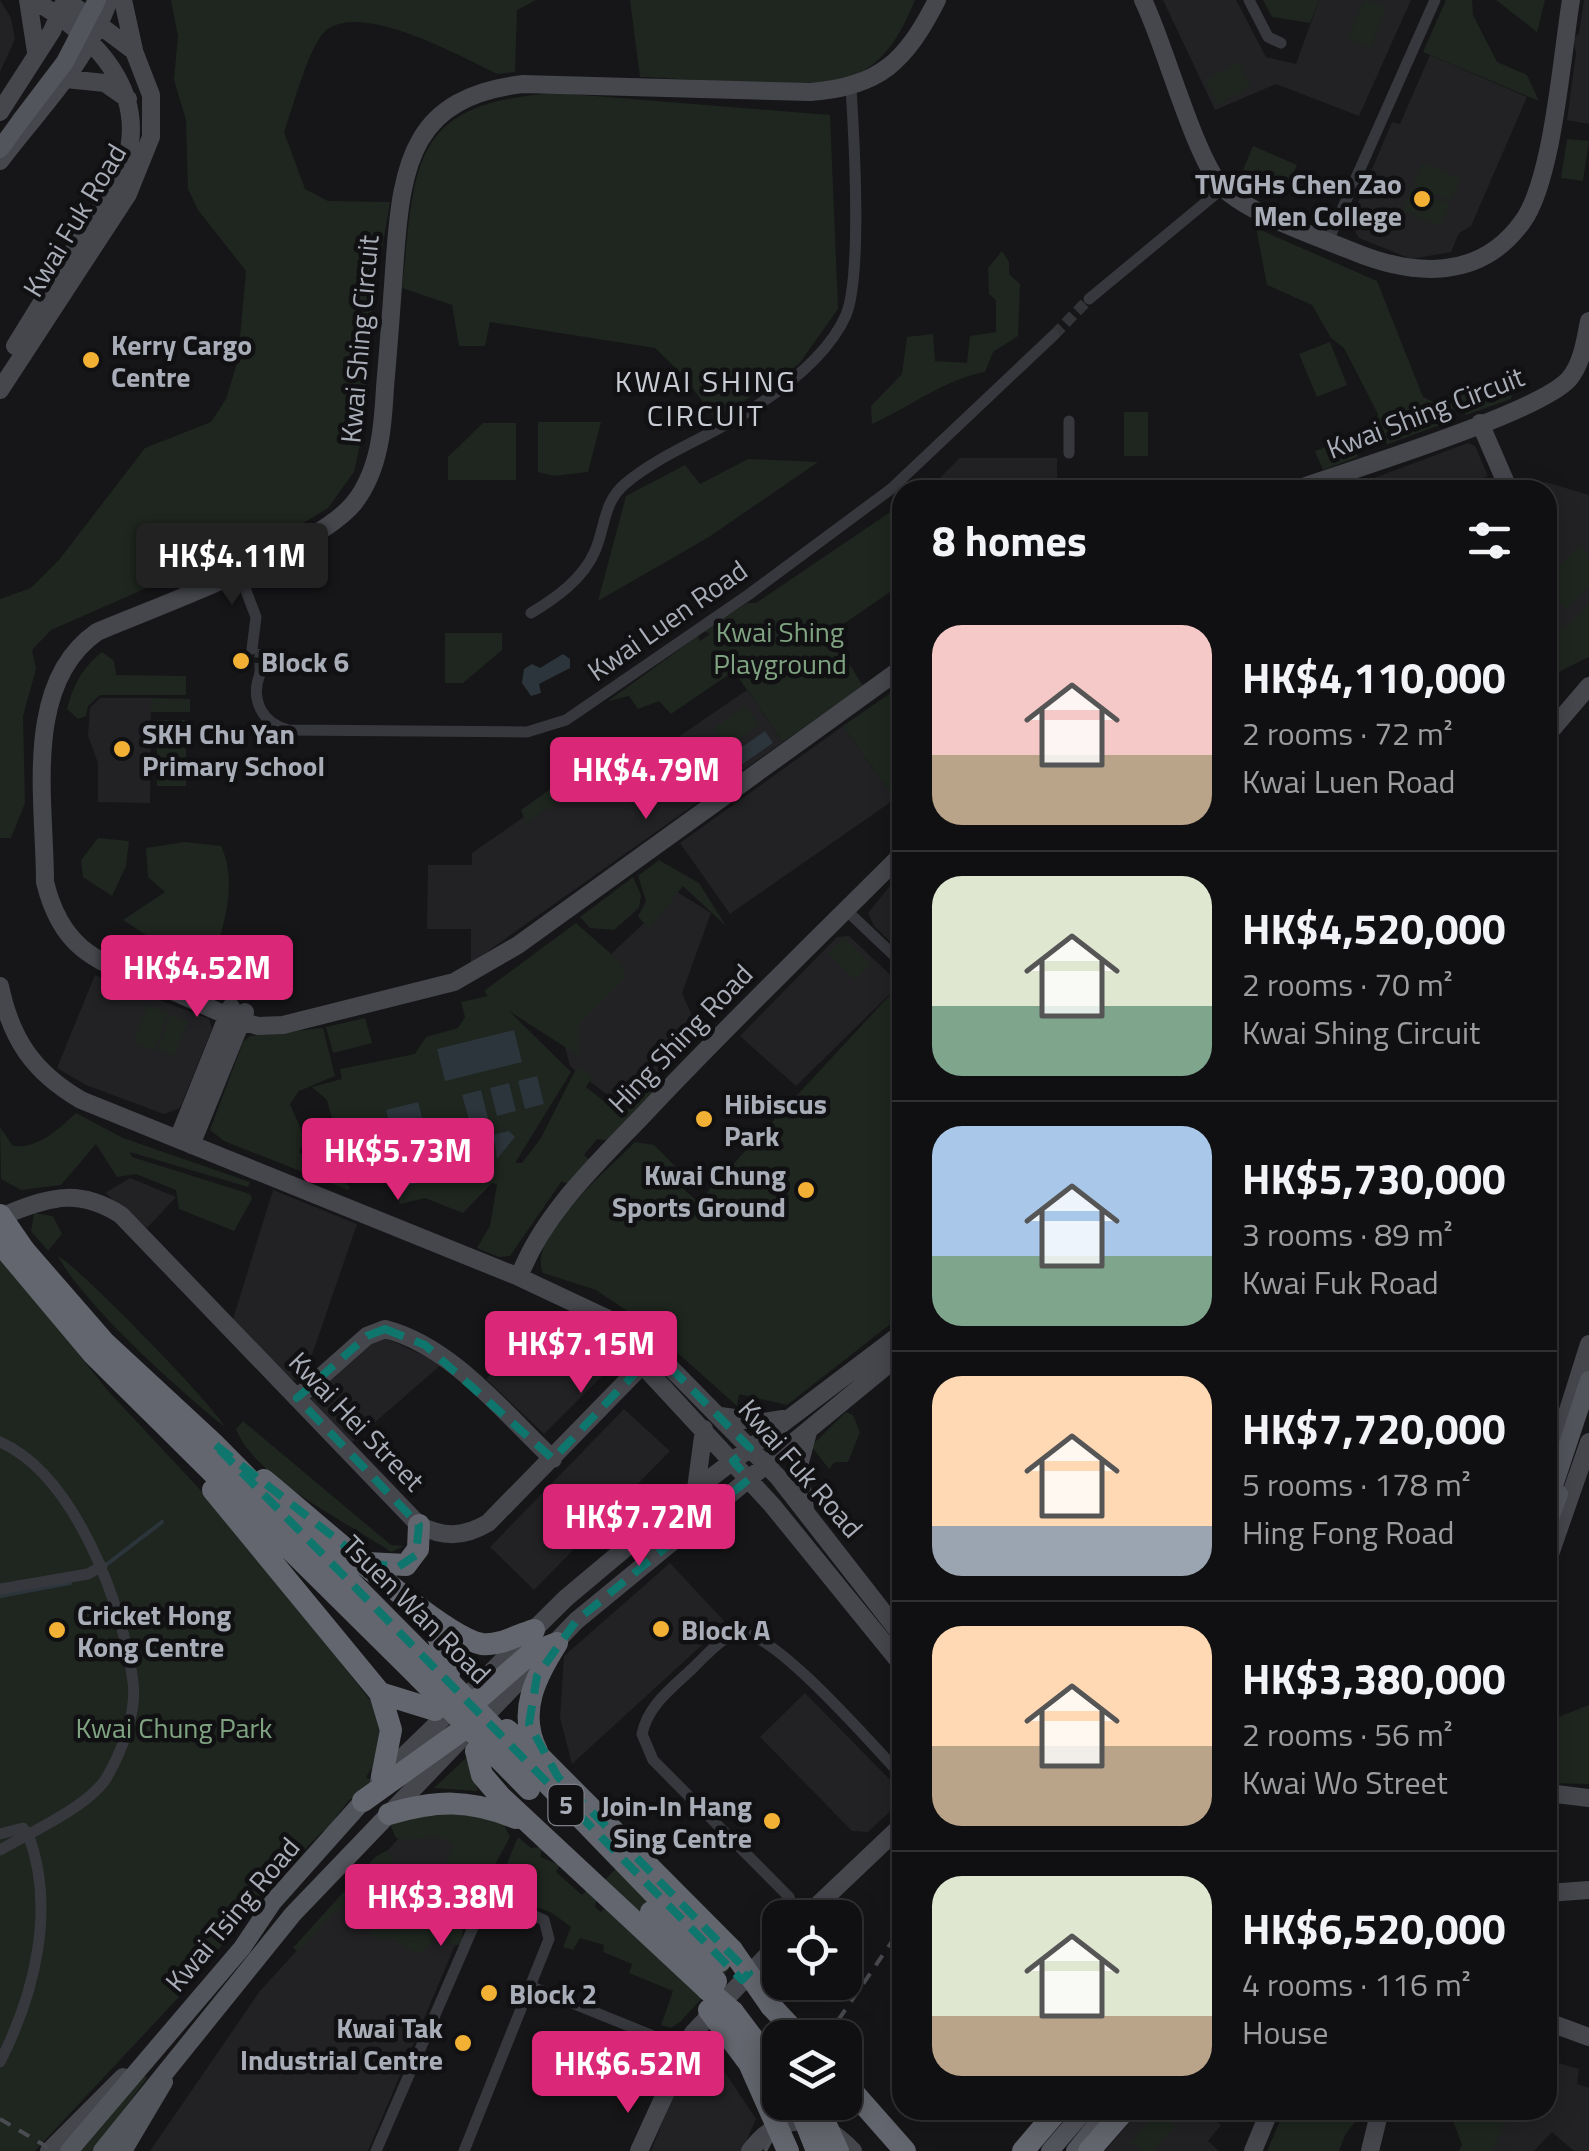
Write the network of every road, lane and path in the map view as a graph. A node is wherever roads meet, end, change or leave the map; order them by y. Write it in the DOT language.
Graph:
graph roads {
  1 [pos="31,0"];
  2 [pos="108,0"];
  3 [pos="123,0"];
  4 [pos="938,0"];
  5 [pos="1144,0"];
  6 [pos="1248,0"];
  7 [pos="1435,0"];
  8 [pos="1571,0"];
  9 [pos="76,3"];
  10 [pos="100,24"];
  11 [pos="1281,43"];
  12 [pos="89,44"];
  13 [pos="134,51"];
  14 [pos="36,52"];
  15 [pos="66,79"];
  16 [pos="851,88"];
  17 [pos="128,100"];
  18 [pos="12,116"];
  19 [pos="0,137"];
  20 [pos="0,150"];
  21 [pos="0,161"];
  22 [pos="1222,188"];
  23 [pos="1328,242"];
  24 [pos="1090,300"];
  25 [pos="1589,321"];
  26 [pos="1054,335"];
  27 [pos="0,370"];
  28 [pos="0,390"];
  29 [pos="1069,421"];
  30 [pos="1480,423"];
  31 [pos="1069,454"];
  32 [pos="900,480"];
  33 [pos="1322,480"];
  34 [pos="1504,480"];
  35 [pos="892,487"];
  36 [pos="238,570"];
  37 [pos="531,613"];
  38 [pos="256,646"];
  39 [pos="892,675"];
  40 [pos="256,677"];
  41 [pos="1589,686"];
  42 [pos="1589,702"];
  43 [pos="1557,722"];
  44 [pos="1557,727"];
  45 [pos="892,864"];
  46 [pos="846,910"];
  47 [pos="892,954"];
  48 [pos="0,986"];
  49 [pos="236,1014"];
  50 [pos="184,1142"];
  51 [pos="5,1214"];
  52 [pos="11,1251"];
  53 [pos="519,1277"];
  54 [pos="892,1340"];
  55 [pos="1589,1344"];
  56 [pos="649,1359"];
  57 [pos="892,1361"];
  58 [pos="1589,1380"];
  59 [pos="297,1398"];
  60 [pos="1570,1398"];
  61 [pos="1589,1404"];
  62 [pos="1557,1414"];
  63 [pos="720,1416"];
  64 [pos="788,1418"];
  65 [pos="704,1428"];
  66 [pos="1557,1429"];
  67 [pos="808,1431"];
  68 [pos="0,1442"];
  69 [pos="1557,1442"];
  70 [pos="213,1443"];
  71 [pos="1589,1445"];
  72 [pos="750,1448"];
  73 [pos="187,1449"];
  74 [pos="554,1459"];
  75 [pos="734,1461"];
  76 [pos="766,1465"];
  77 [pos="1557,1477"];
  78 [pos="749,1480"];
  79 [pos="1582,1482"];
  80 [pos="696,1488"];
  81 [pos="1557,1498"];
  82 [pos="805,1510"];
  83 [pos="419,1526"];
  84 [pos="1557,1539"];
  85 [pos="368,1564"];
  86 [pos="102,1566"];
  87 [pos="0,1589"];
  88 [pos="415,1604"];
  89 [pos="892,1623"];
  90 [pos="534,1630"];
  91 [pos="557,1643"];
  92 [pos="406,1651"];
  93 [pos="892,1654"];
  94 [pos="494,1669"];
  95 [pos="449,1673"];
  96 [pos="380,1693"];
  97 [pos="507,1730"];
  98 [pos="454,1731"];
  99 [pos="540,1757"];
  100 [pos="892,1766"];
  101 [pos="431,1769"];
  102 [pos="382,1776"];
  103 [pos="1557,1794"];
  104 [pos="1589,1798"];
  105 [pos="363,1801"];
  106 [pos="389,1814"];
  107 [pos="527,1822"];
  108 [pos="0,1834"];
  109 [pos="28,1834"];
  110 [pos="892,1834"];
  111 [pos="0,1850"];
  112 [pos="1589,1890"];
  113 [pos="1557,1892"];
  114 [pos="790,1900"];
  115 [pos="823,1900"];
  116 [pos="666,1955"];
  117 [pos="762,1960"];
  118 [pos="718,1984"];
  119 [pos="530,1986"];
  120 [pos="772,2006"];
  121 [pos="733,2012"];
  122 [pos="785,2020"];
  123 [pos="1557,2025"];
  124 [pos="762,2030"];
  125 [pos="1589,2037"];
  126 [pos="762,2050"];
  127 [pos="682,2053"];
  128 [pos="147,2055"];
  129 [pos="0,2062"];
  130 [pos="171,2068"];
  131 [pos="862,2103"];
  132 [pos="804,2120"];
  133 [pos="824,2120"];
  134 [pos="1049,2120"];
  135 [pos="1076,2120"];
  136 [pos="1100,2120"];
  137 [pos="1116,2120"];
  138 [pos="1266,2120"];
  139 [pos="1378,2120"];
  140 [pos="378,2146"];
  141 [pos="1051,2150"];
  142 [pos="49,2151"];
  143 [pos="70,2151"];
  144 [pos="102,2151"];
  145 [pos="123,2151"];
  146 [pos="464,2151"];
  147 [pos="639,2151"];
  148 [pos="750,2151"];
  149 [pos="788,2151"];
  150 [pos="817,2151"];
  151 [pos="838,2151"];
  152 [pos="853,2151"];
  153 [pos="906,2151"];
  154 [pos="1023,2151"];
  155 [pos="1074,2151"];
  156 [pos="1089,2151"];
  157 [pos="1253,2151"];
  158 [pos="1370,2151"];
  1 -- 9 [label="street"];
  1 -- 14 [label="street"];
  2 -- 10 [label="street"];
  3 -- 13 [label="street, Kwai Fuk Road"];
  4 -- 16 [label="street, Kwai Shing Circuit"];
  5 -- 22 [label="street"];
  6 -- 11 [label="street"];
  7 -- 23 [label="street"];
  8 -- 23 [label="street"];
  9 -- 10 [label="street"];
  9 -- 12 [label="street"];
  9 -- 14 [label="street"];
  9 -- 18 [label="main road, bridge"];
  10 -- 12 [label="street"];
  10 -- 13 [label="street"];
  12 -- 15 [label="street"];
  12 -- 17 [label="street"];
  13 -- 28 [label="street, Kwai Fuk Road"];
  14 -- 18 [label="street"];
  15 -- 17 [label="street"];
  15 -- 21 [label="street"];
  16 -- 36 [label="street, Kwai Shing Circuit"];
  16 -- 37 [label="street"];
  17 -- 27 [label="street, Kwai Fuk Road"];
  18 -- 19 [label="main road"];
  18 -- 20 [label="main road"];
  22 -- 23 [label="street"];
  22 -- 24 [label="street"];
  25 -- 30 [label="street, Kwai Shing Circuit"];
  26 -- 32 [label="street, Kwai Luen Road"];
  29 -- 31 [label="street"];
  30 -- 33 [label="street, Kwai Shing Circuit"];
  30 -- 34 [label="street"];
  35 -- 40 [label="street, Kwai Luen Road"];
  36 -- 38 [label="street"];
  36 -- 49 [label="street, Kwai Shing Circuit"];
  39 -- 49 [label="street, Kwai Shing Circuit"];
  41 -- 43 [label="street"];
  42 -- 44 [label="street"];
  45 -- 46 [label="street, Hing Shing Road"];
  46 -- 47 [label="street"];
  46 -- 53 [label="street, Hing Shing Road"];
  48 -- 50 [label="street, Kwai Fuk Road"];
  49 -- 50 [label="street"];
  50 -- 53 [label="street, Kwai Fuk Road"];
  51 -- 52 [label="highway, Tsuen Wan Road / 5, bridge"];
  51 -- 59 [label="street, Kwai Hei Street"];
  52 -- 70 [label="highway, Tsuen Wan Road / 5"];
  52 -- 73 [label="highway, Tsuen Wan Road / 5"];
  53 -- 56 [label="street, Kwai Fuk Road"];
  54 -- 64 [label="street"];
  55 -- 60 [label="street"];
  56 -- 63 [label="street, Kwai Fuk Road"];
  56 -- 65 [label="street, Kwai Fuk Road"];
  56 -- 74 [label="street, Kwai Hei Street"];
  57 -- 67 [label="street"];
  58 -- 77 [label="main road, bridge"];
  59 -- 74 [label="street"];
  59 -- 83 [label="street, Kwai Hei Street"];
  60 -- 62 [label="street"];
  60 -- 66 [label="street"];
  61 -- 81 [label="main road, bridge"];
  63 -- 64 [label="street"];
  63 -- 72 [label="street, Kwai Fuk Road"];
  64 -- 72 [label="street"];
  65 -- 75 [label="street, Kwai Fuk Road"];
  65 -- 80 [label="street"];
  67 -- 76 [label="street"];
  67 -- 82 [label="street"];
  68 -- 86 [label="street"];
  69 -- 71 [label="street"];
  70 -- 85 [label="highway"];
  70 -- 92 [label="highway, Tsuen Wan Road / 5"];
  71 -- 79 [label="street"];
  72 -- 75 [label="street"];
  72 -- 76 [label="street, Kwai Fuk Road"];
  73 -- 92 [label="highway, Tsuen Wan Road / 5"];
  73 -- 96 [label="highway"];
  74 -- 83 [label="street, Kwai Hei Street"];
  75 -- 78 [label="street, Kwai Fuk Road"];
  75 -- 80 [label="street"];
  76 -- 78 [label="street"];
  76 -- 82 [label="street, Kwai Fuk Road"];
  78 -- 91 [label="street"];
  78 -- 93 [label="street, Kwai Fuk Road"];
  79 -- 84 [label="street"];
  80 -- 90 [label="street"];
  82 -- 89 [label="street, Kwai Fuk Road"];
  83 -- 85 [label="highway"];
  85 -- 88 [label="highway"];
  86 -- 87 [label="street"];
  86 -- 109 [label="street"];
  88 -- 90 [label="highway"];
  88 -- 95 [label="highway"];
  90 -- 94 [label="street"];
  91 -- 94 [label="highway"];
  91 -- 99 [label="highway"];
  92 -- 118 [label="highway, Tsuen Wan Road / 5, bridge"];
  92 -- 120 [label="highway, Tsuen Wan Road / 5, bridge"];
  96 -- 98 [label="highway"];
  96 -- 102 [label="highway"];
  97 -- 99 [label="highway"];
  98 -- 101 [label="highway"];
  98 -- 102 [label="street, Kwai Tsing Road"];
  98 -- 105 [label="highway"];
  98 -- 107 [label="highway"];
  99 -- 120 [label="highway, bridge"];
  100 -- 114 [label="street"];
  101 -- 106 [label="street, Kwai Tsing Road"];
  102 -- 105 [label="street, Kwai Tsing Road"];
  103 -- 104 [label="street"];
  105 -- 128 [label="main road, Kwai Tsing Road"];
  106 -- 107 [label="highway"];
  106 -- 130 [label="main road, Kwai Tsing Road"];
  107 -- 116 [label="highway"];
  108 -- 109 [label="street"];
  109 -- 111 [label="street"];
  109 -- 129 [label="street"];
  110 -- 115 [label="street"];
  112 -- 113 [label="street"];
  116 -- 121 [label="highway, bridge"];
  116 -- 149 [label="highway, bridge"];
  117 -- 127 [label="street"];
  118 -- 121 [label="highway, bridge"];
  118 -- 124 [label="highway, Tsuen Wan Road / 5"];
  119 -- 127 [label="street"];
  119 -- 140 [label="street"];
  119 -- 146 [label="street"];
  120 -- 122 [label="highway, Tsuen Wan Road / 5"];
  121 -- 126 [label="highway"];
  123 -- 125 [label="street"];
  127 -- 147 [label="street"];
  128 -- 142 [label="street"];
  128 -- 143 [label="main road, Kwai Tsing Road"];
  130 -- 144 [label="main road, Kwai Tsing Road"];
  130 -- 145 [label="main road"];
  131 -- 153 [label="highway"];
  132 -- 150 [label="highway, bridge"];
  133 -- 151 [label="highway, bridge"];
  134 -- 154 [label="highway"];
  135 -- 141 [label="main road"];
  136 -- 155 [label="main road"];
  137 -- 156 [label="highway"];
  138 -- 157 [label="street"];
  139 -- 158 [label="street"];
  148 -- 152 [label="street"];
}
